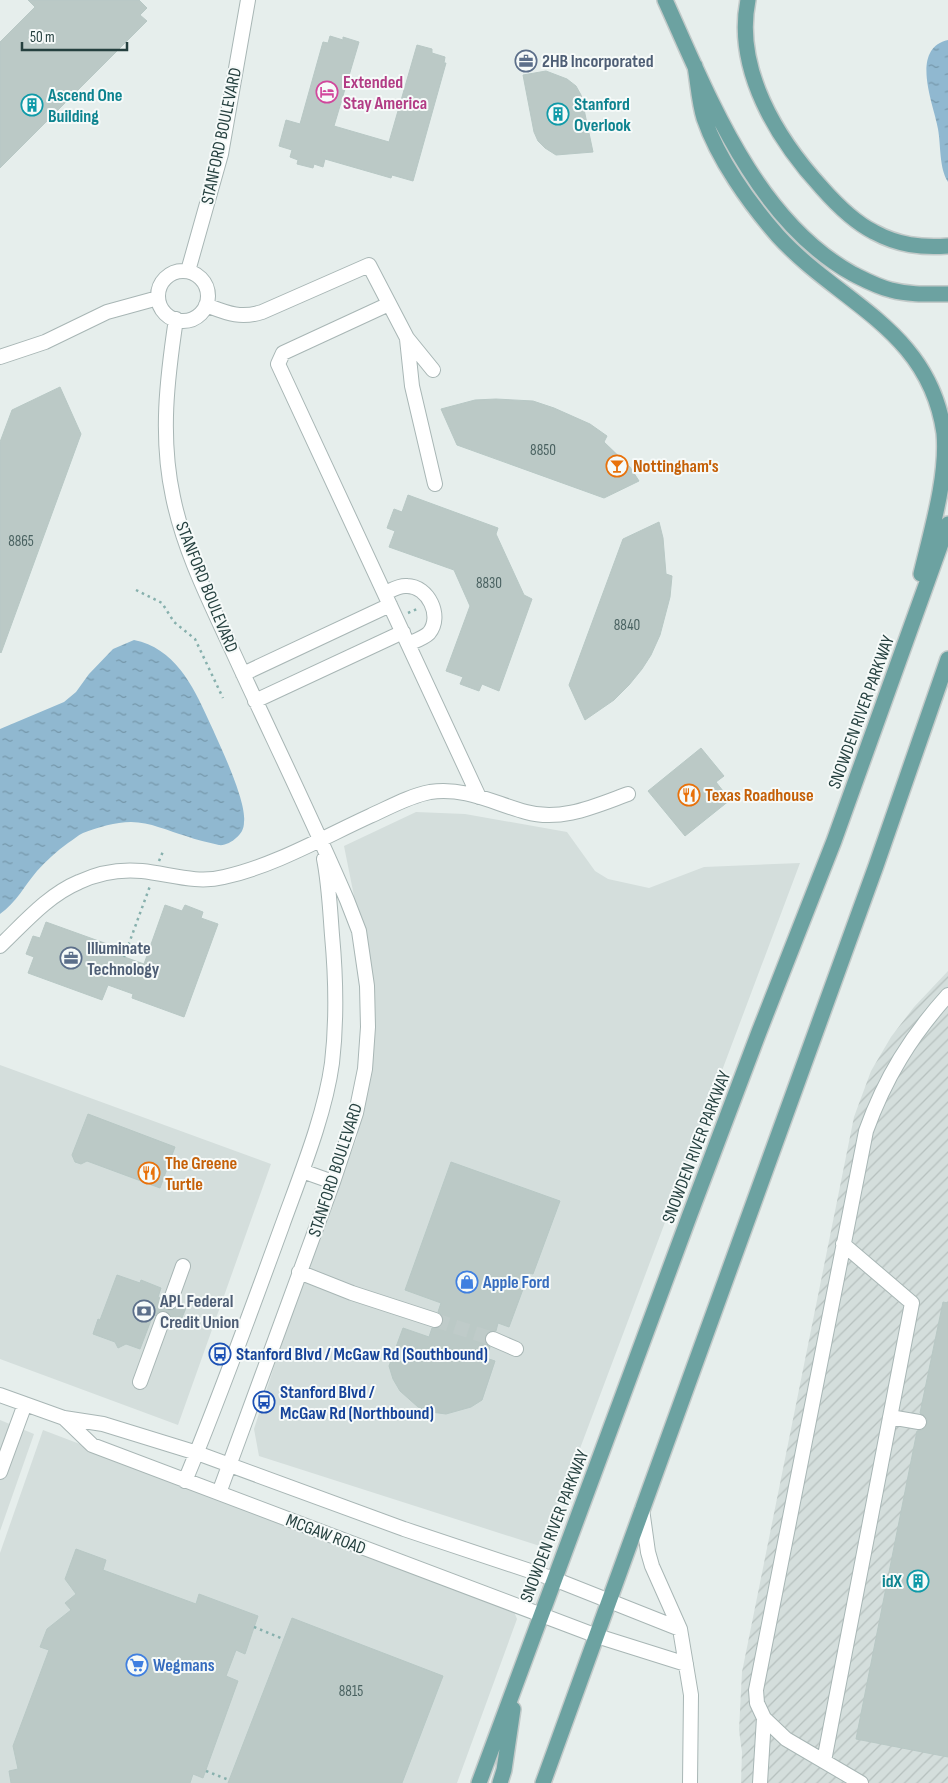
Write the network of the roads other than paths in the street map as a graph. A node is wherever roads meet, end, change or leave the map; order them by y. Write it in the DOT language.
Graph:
graph roads {
  1 [pos="248,0"];
  2 [pos="665,0"];
  3 [pos="748,0"];
  4 [pos="695,66"];
  5 [pos="948,246"];
  6 [pos="188,271"];
  7 [pos="948,294"];
  8 [pos="158,298"];
  9 [pos="389,304"];
  10 [pos="206,305"];
  11 [pos="176,320"];
  12 [pos="407,338"];
  13 [pos="0,357"];
  14 [pos="433,370"];
  15 [pos="435,484"];
  16 [pos="948,524"];
  17 [pos="387,599"];
  18 [pos="406,638"];
  19 [pos="903,651"];
  20 [pos="948,659"];
  21 [pos="946,669"];
  22 [pos="243,674"];
  23 [pos="255,700"];
  24 [pos="628,794"];
  25 [pos="479,797"];
  26 [pos="320,839"];
  27 [pos="0,946"];
  28 [pos="948,995"];
  29 [pos="302,1171"];
  30 [pos="333,1182"];
  31 [pos="843,1244"];
  32 [pos="183,1266"];
  33 [pos="299,1272"];
  34 [pos="170,1302"];
  35 [pos="164,1319"];
  36 [pos="435,1320"];
  37 [pos="493,1339"];
  38 [pos="516,1349"];
  39 [pos="140,1382"];
  40 [pos="0,1394"];
  41 [pos="25,1404"];
  42 [pos="890,1417"];
  43 [pos="64,1418"];
  44 [pos="919,1422"];
  45 [pos="197,1453"];
  46 [pos="230,1465"];
  47 [pos="0,1472"];
  48 [pos="185,1480"];
  49 [pos="219,1493"];
  50 [pos="642,1509"];
  51 [pos="554,1579"];
  52 [pos="609,1601"];
  53 [pos="541,1614"];
  54 [pos="680,1629"];
  55 [pos="597,1636"];
  56 [pos="686,1664"];
  57 [pos="517,1678"];
  58 [pos="764,1718"];
  59 [pos="824,1761"];
  60 [pos="479,1783"];
  61 [pos="500,1783"];
  62 [pos="543,1783"];
  63 [pos="690,1783"];
  64 [pos="760,1783"];
  65 [pos="862,1783"];
  1 -- 6 [label="street, STANFORD BOULEVARD"];
  2 -- 4 [label="main road"];
  3 -- 5 [label="main road"];
  4 -- 7 [label="main road"];
  4 -- 19 [label="main road"];
  6 -- 8 [label="street"];
  6 -- 10 [label="street"];
  8 -- 11 [label="street"];
  8 -- 13 [label="street"];
  9 -- 10 [label="street"];
  9 -- 12 [label="street"];
  9 -- 17 [label="street"];
  10 -- 11 [label="street"];
  11 -- 22 [label="street, STANFORD BOULEVARD"];
  12 -- 14 [label="street"];
  12 -- 15 [label="street"];
  16 -- 19 [label="main road, SNOWDEN RIVER PARKWAY"];
  17 -- 18 [label="street"];
  17 -- 18 [label="street"];
  17 -- 22 [label="street"];
  18 -- 23 [label="street"];
  18 -- 25 [label="street"];
  19 -- 51 [label="main road, SNOWDEN RIVER PARKWAY"];
  20 -- 21 [label="main road"];
  21 -- 50 [label="main road"];
  22 -- 23 [label="street, STANFORD BOULEVARD"];
  23 -- 26 [label="street, STANFORD BOULEVARD"];
  24 -- 25 [label="street"];
  25 -- 26 [label="street"];
  26 -- 27 [label="street"];
  26 -- 29 [label="street, STANFORD BOULEVARD"];
  26 -- 30 [label="street, STANFORD BOULEVARD"];
  28 -- 31 [label="street"];
  29 -- 30 [label="street"];
  29 -- 45 [label="street, STANFORD BOULEVARD"];
  30 -- 33 [label="street, STANFORD BOULEVARD"];
  31 -- 42 [label="street"];
  31 -- 58 [label="street"];
  32 -- 34 [label="street"];
  33 -- 36 [label="street"];
  33 -- 46 [label="street, STANFORD BOULEVARD"];
  35 -- 39 [label="street"];
  37 -- 38 [label="street"];
  40 -- 41 [label="street, MCGAW ROAD"];
  41 -- 43 [label="street, MCGAW ROAD"];
  41 -- 47 [label="street"];
  42 -- 44 [label="street"];
  42 -- 59 [label="street"];
  43 -- 45 [label="street, MCGAW ROAD"];
  43 -- 48 [label="street, MCGAW ROAD"];
  45 -- 46 [label="street, MCGAW ROAD"];
  45 -- 48 [label="street, STANFORD BOULEVARD"];
  46 -- 49 [label="street, STANFORD BOULEVARD"];
  46 -- 51 [label="street, MCGAW ROAD"];
  48 -- 49 [label="street, MCGAW ROAD"];
  49 -- 53 [label="street, MCGAW ROAD"];
  50 -- 52 [label="main road"];
  50 -- 54 [label="street"];
  51 -- 52 [label="street, MCGAW ROAD"];
  51 -- 53 [label="main road, SNOWDEN RIVER PARKWAY"];
  52 -- 54 [label="street, MCGAW ROAD"];
  52 -- 55 [label="main road"];
  53 -- 55 [label="street, MCGAW ROAD"];
  53 -- 57 [label="main road, SNOWDEN RIVER PARKWAY"];
  54 -- 56 [label="street"];
  55 -- 56 [label="street, MCGAW ROAD"];
  55 -- 62 [label="main road"];
  56 -- 63 [label="street"];
  57 -- 60 [label="main road, SNOWDEN RIVER PARKWAY"];
  57 -- 61 [label="main road"];
  58 -- 59 [label="street"];
  58 -- 64 [label="street"];
  59 -- 65 [label="street"];
}
